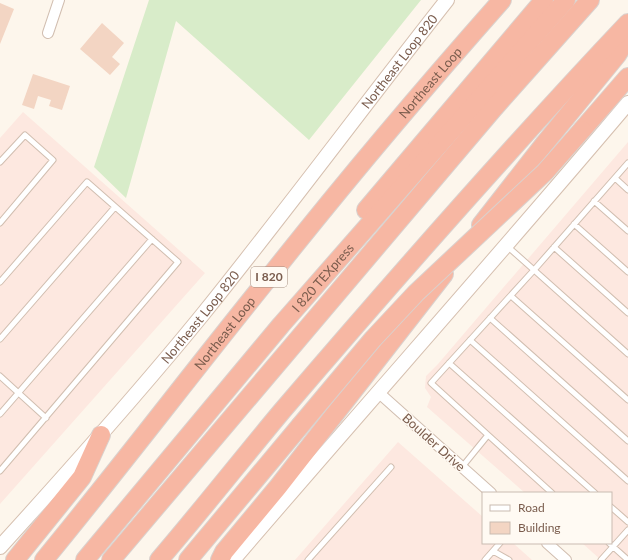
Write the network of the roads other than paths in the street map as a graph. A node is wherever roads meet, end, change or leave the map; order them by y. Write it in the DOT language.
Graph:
graph roads {
  1 [pos="59,0"];
  2 [pos="447,0"];
  3 [pos="502,0"];
  4 [pos="544,0"];
  5 [pos="566,0"];
  6 [pos="590,0"];
  7 [pos="604,0"];
  8 [pos="628,23"];
  9 [pos="564,30"];
  10 [pos="48,33"];
  11 [pos="628,37"];
  12 [pos="628,77"];
  13 [pos="628,103"];
  14 [pos="0,162"];
  15 [pos="628,163"];
  16 [pos="614,178"];
  17 [pos="628,190"];
  18 [pos="594,201"];
  19 [pos="114,206"];
  20 [pos="0,223"];
  21 [pos="574,224"];
  22 [pos="628,231"];
  23 [pos="152,239"];
  24 [pos="506,246"];
  25 [pos="554,247"];
  26 [pos="337,261"];
  27 [pos="534,270"];
  28 [pos="628,272"];
  29 [pos="0,282"];
  30 [pos="510,296"];
  31 [pos="628,312"];
  32 [pos="490,318"];
  33 [pos="0,339"];
  34 [pos="470,340"];
  35 [pos="628,354"];
  36 [pos="449,363"];
  37 [pos="0,376"];
  38 [pos="19,392"];
  39 [pos="378,392"];
  40 [pos="628,400"];
  41 [pos="0,414"];
  42 [pos="46,418"];
  43 [pos="101,435"];
  44 [pos="488,436"];
  45 [pos="628,442"];
  46 [pos="391,467"];
  47 [pos="462,467"];
  48 [pos="0,472"];
  49 [pos="628,481"];
  50 [pos="490,492"];
  51 [pos="551,492"];
  52 [pos="595,492"];
  53 [pos="612,508"];
  54 [pos="144,521"];
  55 [pos="628,522"];
  56 [pos="628,530"];
  57 [pos="499,544"];
  58 [pos="548,544"];
  59 [pos="611,545"];
  60 [pos="0,547"];
  61 [pos="493,551"];
  62 [pos="15,560"];
  63 [pos="44,560"];
  64 [pos="85,560"];
  65 [pos="111,560"];
  66 [pos="120,560"];
  67 [pos="159,560"];
  68 [pos="188,560"];
  69 [pos="220,560"];
  70 [pos="233,560"];
  71 [pos="308,560"];
  72 [pos="485,560"];
  73 [pos="509,560"];
  74 [pos="566,560"];
  75 [pos="601,560"];
  76 [pos="628,560"];
  1 -- 10 [label="street"];
  2 -- 43 [label="main road, Northeast Loop 820"];
  3 -- 63 [label="highway, Northeast Loop / I 820"];
  4 -- 26 [label="highway"];
  5 -- 26 [label="highway, I 820 TEXpress"];
  6 -- 9 [label="highway, I 820 TEXpress"];
  7 -- 9 [label="highway"];
  8 -- 67 [label="highway"];
  9 -- 54 [label="highway, I 820 TEXpress"];
  11 -- 69 [label="highway"];
  12 -- 68 [label="highway, bridge"];
  13 -- 24 [label="main road"];
  14 -- 20 [label="lane"];
  15 -- 16 [label="lane"];
  16 -- 17 [label="lane"];
  16 -- 18 [label="lane"];
  18 -- 21 [label="lane"];
  18 -- 22 [label="lane"];
  19 -- 23 [label="lane"];
  19 -- 29 [label="lane"];
  19 -- 33 [label="lane"];
  21 -- 25 [label="lane"];
  21 -- 28 [label="lane"];
  23 -- 38 [label="lane"];
  23 -- 42 [label="lane"];
  24 -- 27 [label="lane"];
  24 -- 39 [label="main road"];
  25 -- 27 [label="lane"];
  25 -- 31 [label="lane"];
  26 -- 64 [label="highway, I 820 TEXpress"];
  27 -- 30 [label="lane"];
  27 -- 35 [label="lane"];
  30 -- 32 [label="lane"];
  30 -- 40 [label="lane"];
  32 -- 34 [label="lane"];
  32 -- 45 [label="lane"];
  34 -- 36 [label="lane"];
  34 -- 49 [label="lane"];
  36 -- 44 [label="lane"];
  36 -- 52 [label="lane"];
  37 -- 38 [label="lane"];
  38 -- 41 [label="lane"];
  38 -- 42 [label="lane"];
  39 -- 47 [label="street, Boulder Drive"];
  39 -- 70 [label="main road"];
  42 -- 48 [label="lane"];
  43 -- 60 [label="main road, Northeast Loop 820"];
  43 -- 62 [label="highway"];
  44 -- 47 [label="lane"];
  44 -- 51 [label="lane"];
  46 -- 71 [label="lane"];
  47 -- 50 [label="street, Boulder Drive"];
  53 -- 55 [label="lane"];
  54 -- 65 [label="highway, I 820 TEXpress"];
  54 -- 66 [label="highway"];
  56 -- 59 [label="lane"];
  57 -- 61 [label="lane"];
  58 -- 74 [label="street"];
  59 -- 75 [label="lane"];
  59 -- 76 [label="lane"];
  61 -- 72 [label="lane"];
  61 -- 73 [label="lane"];
}
